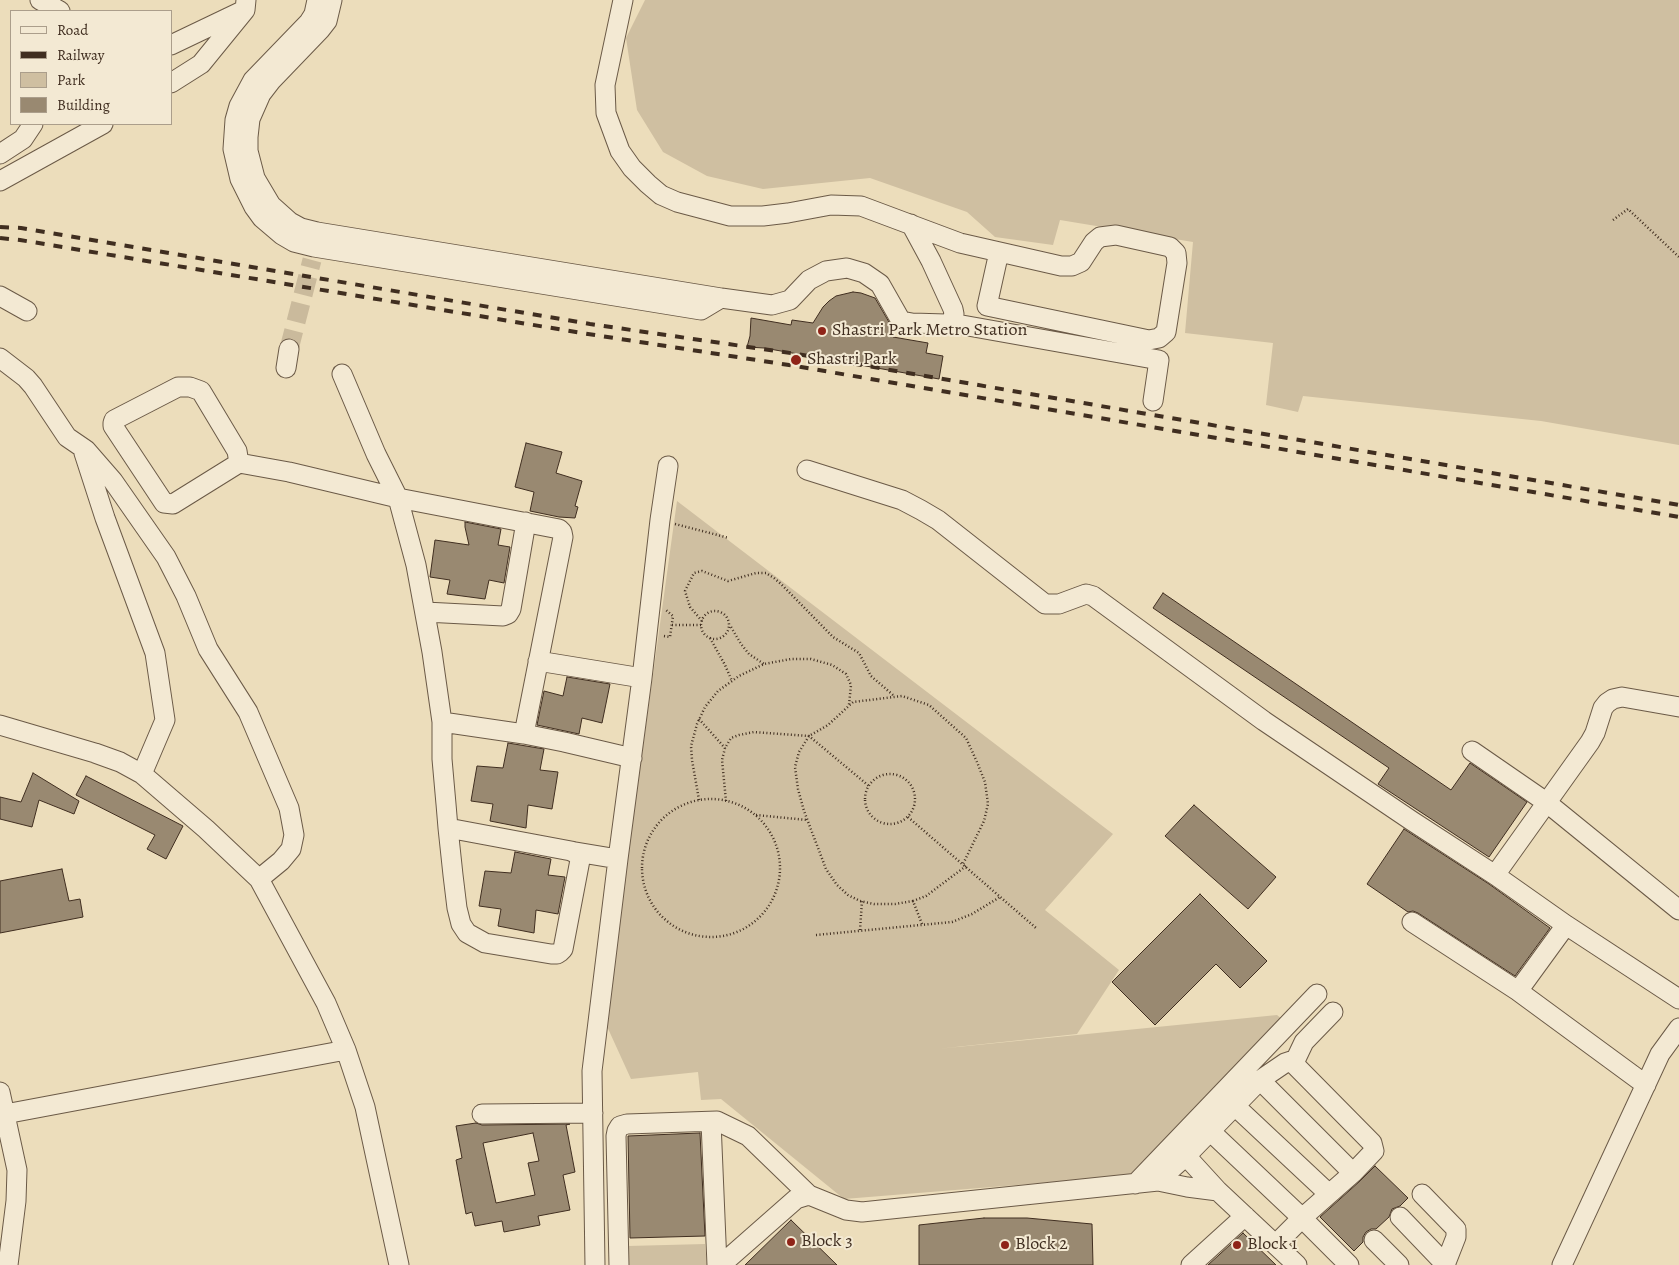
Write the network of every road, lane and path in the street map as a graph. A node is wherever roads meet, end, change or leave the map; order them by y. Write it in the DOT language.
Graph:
graph roads {
  1 [pos="40,0"];
  2 [pos="317,0"];
  3 [pos="332,0"];
  4 [pos="623,0"];
  5 [pos="250,3"];
  6 [pos="58,10"];
  7 [pos="172,44"];
  8 [pos="172,81"];
  9 [pos="32,125"];
  10 [pos="101,125"];
  11 [pos="0,154"];
  12 [pos="0,181"];
  13 [pos="1613,220"];
  14 [pos="910,224"];
  15 [pos="314,246"];
  16 [pos="999,252"];
  17 [pos="1679,257"];
  18 [pos="0,296"];
  19 [pos="27,311"];
  20 [pos="951,323"];
  21 [pos="289,349"];
  22 [pos="0,358"];
  23 [pos="286,368"];
  24 [pos="342,374"];
  25 [pos="1153,401"];
  26 [pos="82,447"];
  27 [pos="239,463"];
  28 [pos="668,466"];
  29 [pos="807,470"];
  30 [pos="398,498"];
  31 [pos="660,520"];
  32 [pos="526,522"];
  33 [pos="729,538"];
  34 [pos="425,612"];
  35 [pos="702,621"];
  36 [pos="672,626"];
  37 [pos="701,626"];
  38 [pos="730,626"];
  39 [pos="710,638"];
  40 [pos="538,661"];
  41 [pos="764,664"];
  42 [pos="642,678"];
  43 [pos="732,681"];
  44 [pos="894,696"];
  45 [pos="849,705"];
  46 [pos="1679,707"];
  47 [pos="699,719"];
  48 [pos="442,722"];
  49 [pos="0,726"];
  50 [pos="524,734"];
  51 [pos="809,736"];
  52 [pos="725,748"];
  53 [pos="1472,751"];
  54 [pos="632,758"];
  55 [pos="142,774"];
  56 [pos="869,786"];
  57 [pos="699,800"];
  58 [pos="726,801"];
  59 [pos="1546,802"];
  60 [pos="755,815"];
  61 [pos="908,817"];
  62 [pos="807,820"];
  63 [pos="448,828"];
  64 [pos="576,852"];
  65 [pos="618,859"];
  66 [pos="964,865"];
  67 [pos="1495,874"];
  68 [pos="259,879"];
  69 [pos="1000,897"];
  70 [pos="862,901"];
  71 [pos="913,901"];
  72 [pos="1679,910"];
  73 [pos="1412,922"];
  74 [pos="922,924"];
  75 [pos="1566,925"];
  76 [pos="1036,928"];
  77 [pos="860,930"];
  78 [pos="816,935"];
  79 [pos="1518,991"];
  80 [pos="1317,994"];
  81 [pos="1679,998"];
  82 [pos="1334,1012"];
  83 [pos="1679,1028"];
  84 [pos="346,1050"];
  85 [pos="1294,1063"];
  86 [pos="1260,1080"];
  87 [pos="1646,1085"];
  88 [pos="0,1092"];
  89 [pos="1235,1106"];
  90 [pos="593,1113"];
  91 [pos="5,1114"];
  92 [pos="482,1114"];
  93 [pos="711,1122"];
  94 [pos="1210,1131"];
  95 [pos="1186,1156"];
  96 [pos="1353,1172"];
  97 [pos="1158,1181"];
  98 [pos="1134,1184"];
  99 [pos="1218,1190"];
  100 [pos="1329,1194"];
  101 [pos="1422,1194"];
  102 [pos="808,1195"];
  103 [pos="8,1202"];
  104 [pos="1245,1216"];
  105 [pos="1400,1216"];
  106 [pos="1302,1218"];
  107 [pos="1374,1240"];
  108 [pos="1276,1244"];
  109 [pos="8,1265"];
  110 [pos="400,1265"];
  111 [pos="595,1265"];
  112 [pos="619,1265"];
  113 [pos="717,1265"];
  114 [pos="721,1265"];
  115 [pos="1191,1265"];
  116 [pos="1298,1265"];
  117 [pos="1349,1265"];
  118 [pos="1399,1265"];
  119 [pos="1446,1265"];
  120 [pos="1562,1265"];
  1 -- 6 [label="street"];
  2 -- 15 [label="street"];
  3 -- 15 [label="street"];
  4 -- 14 [label="street"];
  5 -- 7 [label="street"];
  5 -- 8 [label="street"];
  9 -- 11 [label="street"];
  10 -- 12 [label="street"];
  13 -- 17 [label="path"];
  14 -- 16 [label="street"];
  14 -- 20 [label="street"];
  15 -- 20 [label="street"];
  16 -- 16 [label="street"];
  18 -- 19 [label="street"];
  20 -- 25 [label="street"];
  21 -- 23 [label="street"];
  22 -- 26 [label="street"];
  24 -- 30 [label="street"];
  26 -- 55 [label="street"];
  26 -- 68 [label="street"];
  27 -- 27 [label="street"];
  27 -- 30 [label="street"];
  28 -- 31 [label="street"];
  29 -- 67 [label="street"];
  30 -- 32 [label="street"];
  30 -- 34 [label="street"];
  31 -- 33 [label="path"];
  31 -- 42 [label="street"];
  32 -- 34 [label="street"];
  32 -- 40 [label="street"];
  34 -- 48 [label="street"];
  35 -- 37 [label="path"];
  35 -- 38 [label="path"];
  35 -- 44 [label="path"];
  36 -- 37 [label="path"];
  37 -- 39 [label="path"];
  38 -- 39 [label="path"];
  38 -- 41 [label="path"];
  39 -- 43 [label="path"];
  40 -- 42 [label="street"];
  40 -- 50 [label="street"];
  41 -- 43 [label="path"];
  41 -- 45 [label="path"];
  42 -- 54 [label="street"];
  43 -- 47 [label="path"];
  44 -- 45 [label="path"];
  44 -- 66 [label="path"];
  45 -- 51 [label="path"];
  46 -- 59 [label="street"];
  47 -- 52 [label="path"];
  47 -- 57 [label="path"];
  48 -- 50 [label="street"];
  48 -- 63 [label="street"];
  49 -- 55 [label="street"];
  50 -- 54 [label="street"];
  51 -- 52 [label="path"];
  51 -- 56 [label="path"];
  51 -- 62 [label="path"];
  52 -- 58 [label="path"];
  53 -- 59 [label="street"];
  54 -- 65 [label="street"];
  55 -- 68 [label="street"];
  56 -- 61 [label="path"];
  56 -- 61 [label="path"];
  57 -- 58 [label="path"];
  57 -- 60 [label="path"];
  58 -- 60 [label="path"];
  59 -- 67 [label="street"];
  59 -- 72 [label="street"];
  60 -- 62 [label="path"];
  61 -- 66 [label="path"];
  62 -- 70 [label="path"];
  63 -- 64 [label="street"];
  63 -- 64 [label="street"];
  64 -- 65 [label="street"];
  65 -- 90 [label="street"];
  66 -- 69 [label="path"];
  66 -- 71 [label="path"];
  67 -- 75 [label="street"];
  68 -- 84 [label="street"];
  69 -- 74 [label="path"];
  69 -- 76 [label="path"];
  70 -- 71 [label="path"];
  70 -- 77 [label="path"];
  71 -- 74 [label="path"];
  73 -- 79 [label="street"];
  74 -- 77 [label="path"];
  75 -- 79 [label="street"];
  75 -- 81 [label="street"];
  77 -- 78 [label="path"];
  79 -- 87 [label="street"];
  80 -- 98 [label="street"];
  82 -- 85 [label="street"];
  83 -- 87 [label="street"];
  84 -- 91 [label="street"];
  84 -- 110 [label="street"];
  85 -- 86 [label="street"];
  85 -- 96 [label="street"];
  86 -- 89 [label="street"];
  86 -- 96 [label="street"];
  87 -- 120 [label="street"];
  88 -- 91 [label="street"];
  89 -- 94 [label="street"];
  89 -- 100 [label="street"];
  90 -- 92 [label="street"];
  90 -- 111 [label="street"];
  91 -- 103 [label="street"];
  93 -- 102 [label="street"];
  93 -- 112 [label="street"];
  93 -- 113 [label="street"];
  94 -- 95 [label="street"];
  94 -- 106 [label="street"];
  95 -- 97 [label="street"];
  95 -- 99 [label="street"];
  96 -- 100 [label="street"];
  97 -- 98 [label="street"];
  97 -- 99 [label="street"];
  98 -- 102 [label="street"];
  99 -- 104 [label="street"];
  100 -- 106 [label="street"];
  101 -- 119 [label="street"];
  102 -- 114 [label="street"];
  103 -- 109 [label="street"];
  104 -- 108 [label="street"];
  104 -- 115 [label="street"];
  105 -- 119 [label="street"];
  106 -- 108 [label="street"];
  106 -- 117 [label="street"];
  107 -- 118 [label="street"];
  108 -- 116 [label="street"];
}
